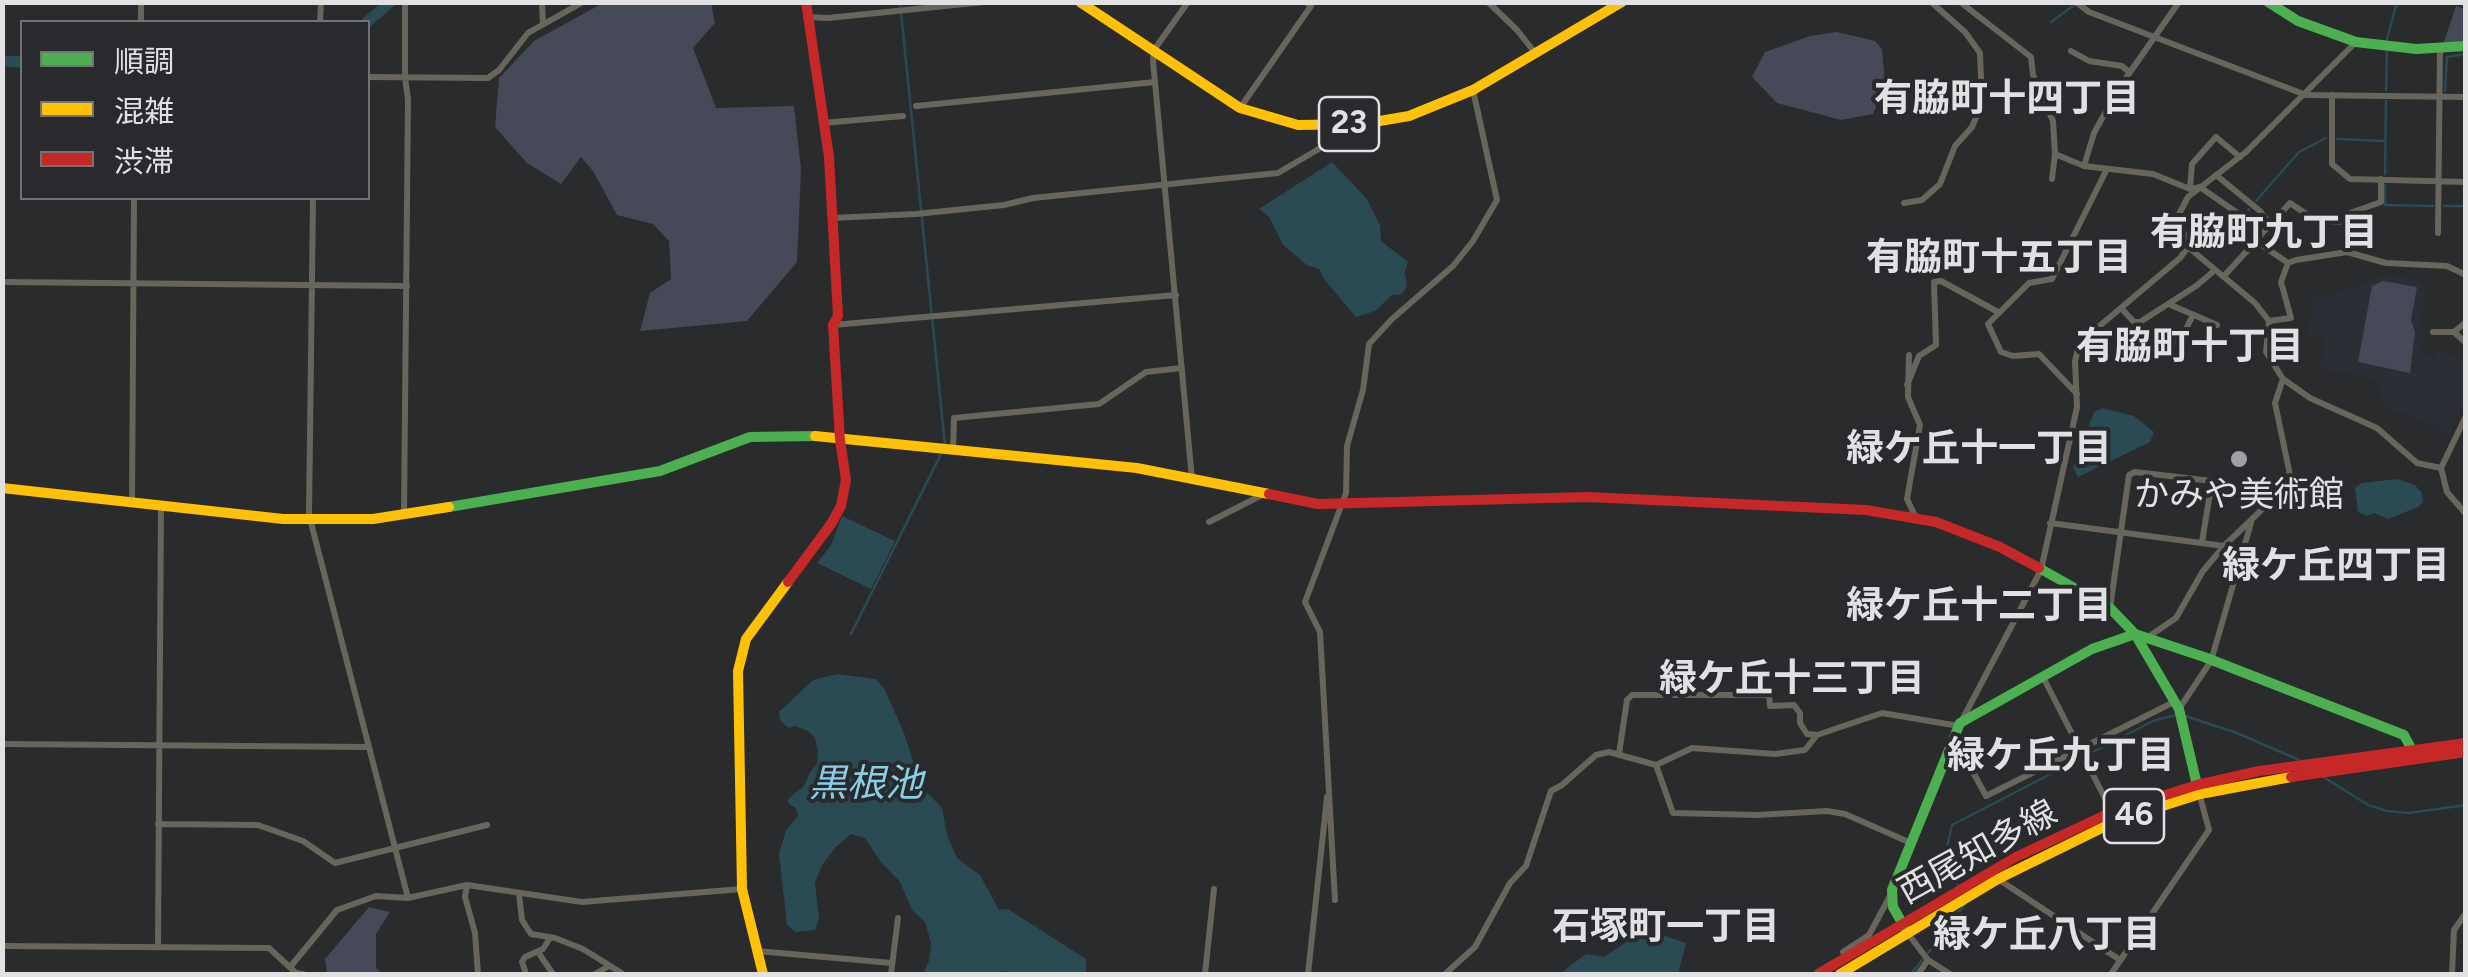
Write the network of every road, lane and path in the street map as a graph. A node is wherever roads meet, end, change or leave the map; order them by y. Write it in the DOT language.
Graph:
graph roads {
  1 [pos="406,2"];
  2 [pos="542,2"];
  3 [pos="583,2"];
  4 [pos="806,2"];
  5 [pos="984,2"];
  6 [pos="1080,2"];
  7 [pos="1188,2"];
  8 [pos="1306,2"];
  9 [pos="1488,2"];
  10 [pos="1622,2"];
  11 [pos="1930,2"];
  12 [pos="1960,2"];
  13 [pos="2076,2"];
  14 [pos="2179,2"];
  15 [pos="2268,2"];
  16 [pos="806,17"];
  17 [pos="543,24"];
  18 [pos="2155,38"];
  19 [pos="2356,42"];
  20 [pos="2466,46"];
  21 [pos="2440,48"];
  22 [pos="1154,50"];
  23 [pos="2071,51"];
  24 [pos="1536,54"];
  25 [pos="2129,72"];
  26 [pos="370,78"];
  27 [pos="405,78"];
  28 [pos="1156,82"];
  29 [pos="1472,90"];
  30 [pos="2306,95"];
  31 [pos="2332,96"];
  32 [pos="2441,97"];
  33 [pos="2466,98"];
  34 [pos="916,106"];
  35 [pos="1240,108"];
  36 [pos="903,116"];
  37 [pos="823,123"];
  38 [pos="1362,124"];
  39 [pos="2055,154"];
  40 [pos="2240,157"];
  41 [pos="2084,166"];
  42 [pos="2106,170"];
  43 [pos="2216,176"];
  44 [pos="2052,180"];
  45 [pos="2381,180"];
  46 [pos="2440,181"];
  47 [pos="2466,182"];
  48 [pos="1165,184"];
  49 [pos="2200,187"];
  50 [pos="2190,189"];
  51 [pos="134,200"];
  52 [pos="312,200"];
  53 [pos="1904,203"];
  54 [pos="833,218"];
  55 [pos="2269,223"];
  56 [pos="2438,233"];
  57 [pos="2257,240"];
  58 [pos="2188,247"];
  59 [pos="2288,262"];
  60 [pos="2214,271"];
  61 [pos="2466,274"];
  62 [pos="2224,276"];
  63 [pos="2,282"];
  64 [pos="132,284"];
  65 [pos="312,285"];
  66 [pos="407,286"];
  67 [pos="1176,295"];
  68 [pos="2170,304"];
  69 [pos="2122,308"];
  70 [pos="1998,312"];
  71 [pos="2193,315"];
  72 [pos="2269,321"];
  73 [pos="2140,322"];
  74 [pos="2465,323"];
  75 [pos="833,325"];
  76 [pos="2217,326"];
  77 [pos="2433,332"];
  78 [pos="2454,332"];
  79 [pos="2466,343"];
  80 [pos="1909,355"];
  81 [pos="1182,368"];
  82 [pos="2282,379"];
  83 [pos="1907,386"];
  84 [pos="2078,395"];
  85 [pos="2466,416"];
  86 [pos="840,440"];
  87 [pos="946,450"];
  88 [pos="2441,468"];
  89 [pos="1192,478"];
  90 [pos="2,488"];
  91 [pos="1262,496"];
  92 [pos="132,502"];
  93 [pos="161,505"];
  94 [pos="1341,506"];
  95 [pos="404,514"];
  96 [pos="2466,514"];
  97 [pos="1915,516"];
  98 [pos="310,520"];
  99 [pos="1210,522"];
  100 [pos="2049,522"];
  101 [pos="2251,522"];
  102 [pos="2121,532"];
  103 [pos="2202,542"];
  104 [pos="2224,546"];
  105 [pos="2041,570"];
  106 [pos="2110,608"];
  107 [pos="2141,636"];
  108 [pos="2211,661"];
  109 [pos="2042,676"];
  110 [pos="2178,711"];
  111 [pos="1959,724"];
  112 [pos="1817,736"];
  113 [pos="1951,741"];
  114 [pos="2466,743"];
  115 [pos="2,744"];
  116 [pos="158,745"];
  117 [pos="368,746"];
  118 [pos="2412,750"];
  119 [pos="2466,752"];
  120 [pos="1619,754"];
  121 [pos="2083,754"];
  122 [pos="1656,766"];
  123 [pos="2311,769"];
  124 [pos="2198,790"];
  125 [pos="1330,791"];
  126 [pos="2112,812"];
  127 [pos="158,824"];
  128 [pos="487,825"];
  129 [pos="1911,843"];
  130 [pos="395,850"];
  131 [pos="1998,879"];
  132 [pos="467,884"];
  133 [pos="742,889"];
  134 [pos="1214,889"];
  135 [pos="1892,890"];
  136 [pos="520,894"];
  137 [pos="1964,894"];
  138 [pos="408,898"];
  139 [pos="1335,900"];
  140 [pos="2466,912"];
  141 [pos="898,918"];
  142 [pos="1906,930"];
  143 [pos="550,938"];
  144 [pos="2,946"];
  145 [pos="158,947"];
  146 [pos="757,951"];
  147 [pos="538,952"];
  148 [pos="1848,960"];
  149 [pos="1928,960"];
  150 [pos="2120,960"];
  151 [pos="892,963"];
  152 [pos="609,966"];
  153 [pos="296,972"];
  154 [pos="478,974"];
  155 [pos="526,974"];
  156 [pos="553,974"];
  157 [pos="596,974"];
  158 [pos="622,974"];
  159 [pos="763,974"];
  160 [pos="891,974"];
  161 [pos="1205,974"];
  162 [pos="1308,974"];
  163 [pos="1445,974"];
  164 [pos="1818,974"];
  165 [pos="1840,974"];
  166 [pos="1918,974"];
  167 [pos="1950,974"];
  168 [pos="2111,974"];
  169 [pos="2452,974"];
  1 -- 27 [label="street"];
  2 -- 17 [label="street"];
  3 -- 17 [label="street"];
  4 -- 16 [label="main road"];
  5 -- 16 [label="street"];
  6 -- 22 [label="main road, 23"];
  7 -- 22 [label="street"];
  8 -- 35 [label="street"];
  9 -- 24 [label="street"];
  10 -- 24 [label="main road, 23"];
  11 -- 53 [label="street"];
  12 -- 39 [label="street"];
  13 -- 18 [label="street"];
  14 -- 18 [label="street"];
  15 -- 19 [label="main road"];
  16 -- 37 [label="main road"];
  17 -- 27 [label="street"];
  18 -- 25 [label="street"];
  18 -- 30 [label="street"];
  19 -- 21 [label="main road"];
  19 -- 30 [label="street"];
  20 -- 21 [label="main road"];
  21 -- 32 [label="street"];
  22 -- 28 [label="street"];
  22 -- 35 [label="main road, 23"];
  23 -- 25 [label="street"];
  24 -- 29 [label="main road, 23"];
  25 -- 41 [label="street"];
  26 -- 27 [label="street"];
  27 -- 66 [label="street"];
  28 -- 34 [label="street"];
  28 -- 48 [label="street"];
  29 -- 38 [label="main road, 23"];
  29 -- 94 [label="street"];
  30 -- 31 [label="street"];
  30 -- 40 [label="street"];
  31 -- 32 [label="street"];
  31 -- 45 [label="street"];
  32 -- 33 [label="street"];
  32 -- 46 [label="street"];
  35 -- 38 [label="main road, 23"];
  36 -- 37 [label="street"];
  37 -- 54 [label="main road"];
  38 -- 48 [label="street"];
  39 -- 41 [label="street"];
  39 -- 44 [label="street"];
  40 -- 43 [label="street"];
  40 -- 50 [label="street"];
  41 -- 42 [label="street"];
  42 -- 50 [label="street"];
  42 -- 70 [label="street"];
  43 -- 49 [label="street"];
  43 -- 55 [label="street"];
  45 -- 46 [label="street"];
  45 -- 55 [label="street"];
  46 -- 47 [label="street"];
  46 -- 56 [label="street"];
  48 -- 54 [label="street"];
  48 -- 67 [label="street"];
  49 -- 50 [label="street"];
  49 -- 57 [label="street"];
  49 -- 58 [label="street"];
  51 -- 64 [label="street"];
  52 -- 65 [label="street"];
  54 -- 75 [label="main road"];
  55 -- 57 [label="street"];
  57 -- 59 [label="street"];
  57 -- 62 [label="street"];
  58 -- 60 [label="street"];
  58 -- 69 [label="street"];
  59 -- 61 [label="street"];
  59 -- 72 [label="street"];
  60 -- 62 [label="street"];
  60 -- 68 [label="street"];
  62 -- 72 [label="street"];
  63 -- 64 [label="street"];
  64 -- 65 [label="street"];
  64 -- 92 [label="street"];
  65 -- 66 [label="street"];
  65 -- 98 [label="street"];
  66 -- 95 [label="street"];
  67 -- 75 [label="street"];
  67 -- 81 [label="street"];
  68 -- 71 [label="street"];
  68 -- 73 [label="street"];
  69 -- 73 [label="street"];
  69 -- 84 [label="street"];
  70 -- 83 [label="street"];
  70 -- 84 [label="street"];
  71 -- 73 [label="street"];
  71 -- 76 [label="street"];
  72 -- 82 [label="street"];
  74 -- 78 [label="street"];
  75 -- 86 [label="main road"];
  77 -- 78 [label="street"];
  78 -- 79 [label="street"];
  80 -- 83 [label="street"];
  81 -- 87 [label="street"];
  81 -- 89 [label="street"];
  82 -- 88 [label="street"];
  82 -- 101 [label="street"];
  83 -- 97 [label="street"];
  84 -- 100 [label="street"];
  85 -- 88 [label="street"];
  86 -- 87 [label="main road"];
  86 -- 95 [label="main road"];
  86 -- 133 [label="main road"];
  87 -- 89 [label="main road"];
  88 -- 96 [label="street"];
  89 -- 91 [label="main road"];
  90 -- 92 [label="main road"];
  91 -- 94 [label="main road"];
  91 -- 99 [label="street"];
  92 -- 93 [label="main road"];
  93 -- 98 [label="main road"];
  93 -- 116 [label="street"];
  94 -- 97 [label="main road"];
  94 -- 125 [label="street"];
  95 -- 98 [label="main road"];
  97 -- 105 [label="main road"];
  98 -- 117 [label="street"];
  100 -- 102 [label="street"];
  100 -- 105 [label="street"];
  101 -- 104 [label="street"];
  101 -- 108 [label="street"];
  102 -- 103 [label="street"];
  102 -- 103 [label="street"];
  102 -- 106 [label="street"];
  103 -- 104 [label="street"];
  104 -- 107 [label="street"];
  105 -- 106 [label="main road"];
  105 -- 111 [label="street"];
  106 -- 107 [label="main road"];
  107 -- 108 [label="main road"];
  107 -- 109 [label="main road"];
  107 -- 110 [label="main road"];
  108 -- 110 [label="street"];
  108 -- 118 [label="main road"];
  109 -- 111 [label="main road"];
  109 -- 121 [label="street"];
  110 -- 121 [label="street"];
  110 -- 124 [label="main road"];
  111 -- 112 [label="street"];
  111 -- 113 [label="main road"];
  112 -- 120 [label="street"];
  112 -- 122 [label="street"];
  113 -- 121 [label="street"];
  113 -- 129 [label="main road"];
  114 -- 118 [label="main road, 西尾知多線 / 46"];
  115 -- 116 [label="street"];
  116 -- 117 [label="street"];
  116 -- 127 [label="street"];
  117 -- 130 [label="street"];
  118 -- 123 [label="main road, 西尾知多線 / 46"];
  119 -- 123 [label="main road, 西尾知多線 / 46"];
  120 -- 122 [label="street"];
  120 -- 163 [label="street"];
  121 -- 126 [label="street"];
  122 -- 129 [label="street"];
  123 -- 124 [label="main road, 西尾知多線 / 46"];
  124 -- 126 [label="main road, 西尾知多線 / 46"];
  124 -- 131 [label="main road, 西尾知多線 / 46"];
  124 -- 150 [label="street"];
  125 -- 139 [label="street"];
  125 -- 162 [label="street"];
  126 -- 137 [label="main road, 西尾知多線 / 46"];
  127 -- 130 [label="street"];
  127 -- 145 [label="street"];
  128 -- 130 [label="street"];
  129 -- 135 [label="main road"];
  130 -- 138 [label="street"];
  131 -- 137 [label="main road, 西尾知多線 / 46"];
  131 -- 150 [label="street"];
  132 -- 136 [label="street"];
  132 -- 138 [label="street"];
  132 -- 154 [label="street"];
  133 -- 136 [label="street"];
  133 -- 146 [label="main road"];
  134 -- 161 [label="street"];
  135 -- 142 [label="main road"];
  135 -- 148 [label="street"];
  136 -- 143 [label="street"];
  137 -- 142 [label="main road, 西尾知多線 / 46"];
  138 -- 153 [label="street"];
  140 -- 169 [label="street"];
  141 -- 151 [label="street"];
  142 -- 148 [label="main road, 西尾知多線 / 46"];
  142 -- 149 [label="street"];
  142 -- 165 [label="main road, 西尾知多線 / 46"];
  143 -- 147 [label="street"];
  143 -- 152 [label="street"];
  144 -- 145 [label="street"];
  145 -- 153 [label="street"];
  146 -- 151 [label="street"];
  146 -- 159 [label="main road"];
  147 -- 155 [label="street"];
  147 -- 156 [label="street"];
  148 -- 164 [label="main road, 西尾知多線 / 46"];
  149 -- 166 [label="street"];
  149 -- 167 [label="street"];
  150 -- 168 [label="street"];
  151 -- 160 [label="street"];
  152 -- 157 [label="street"];
  152 -- 158 [label="street"];
}
